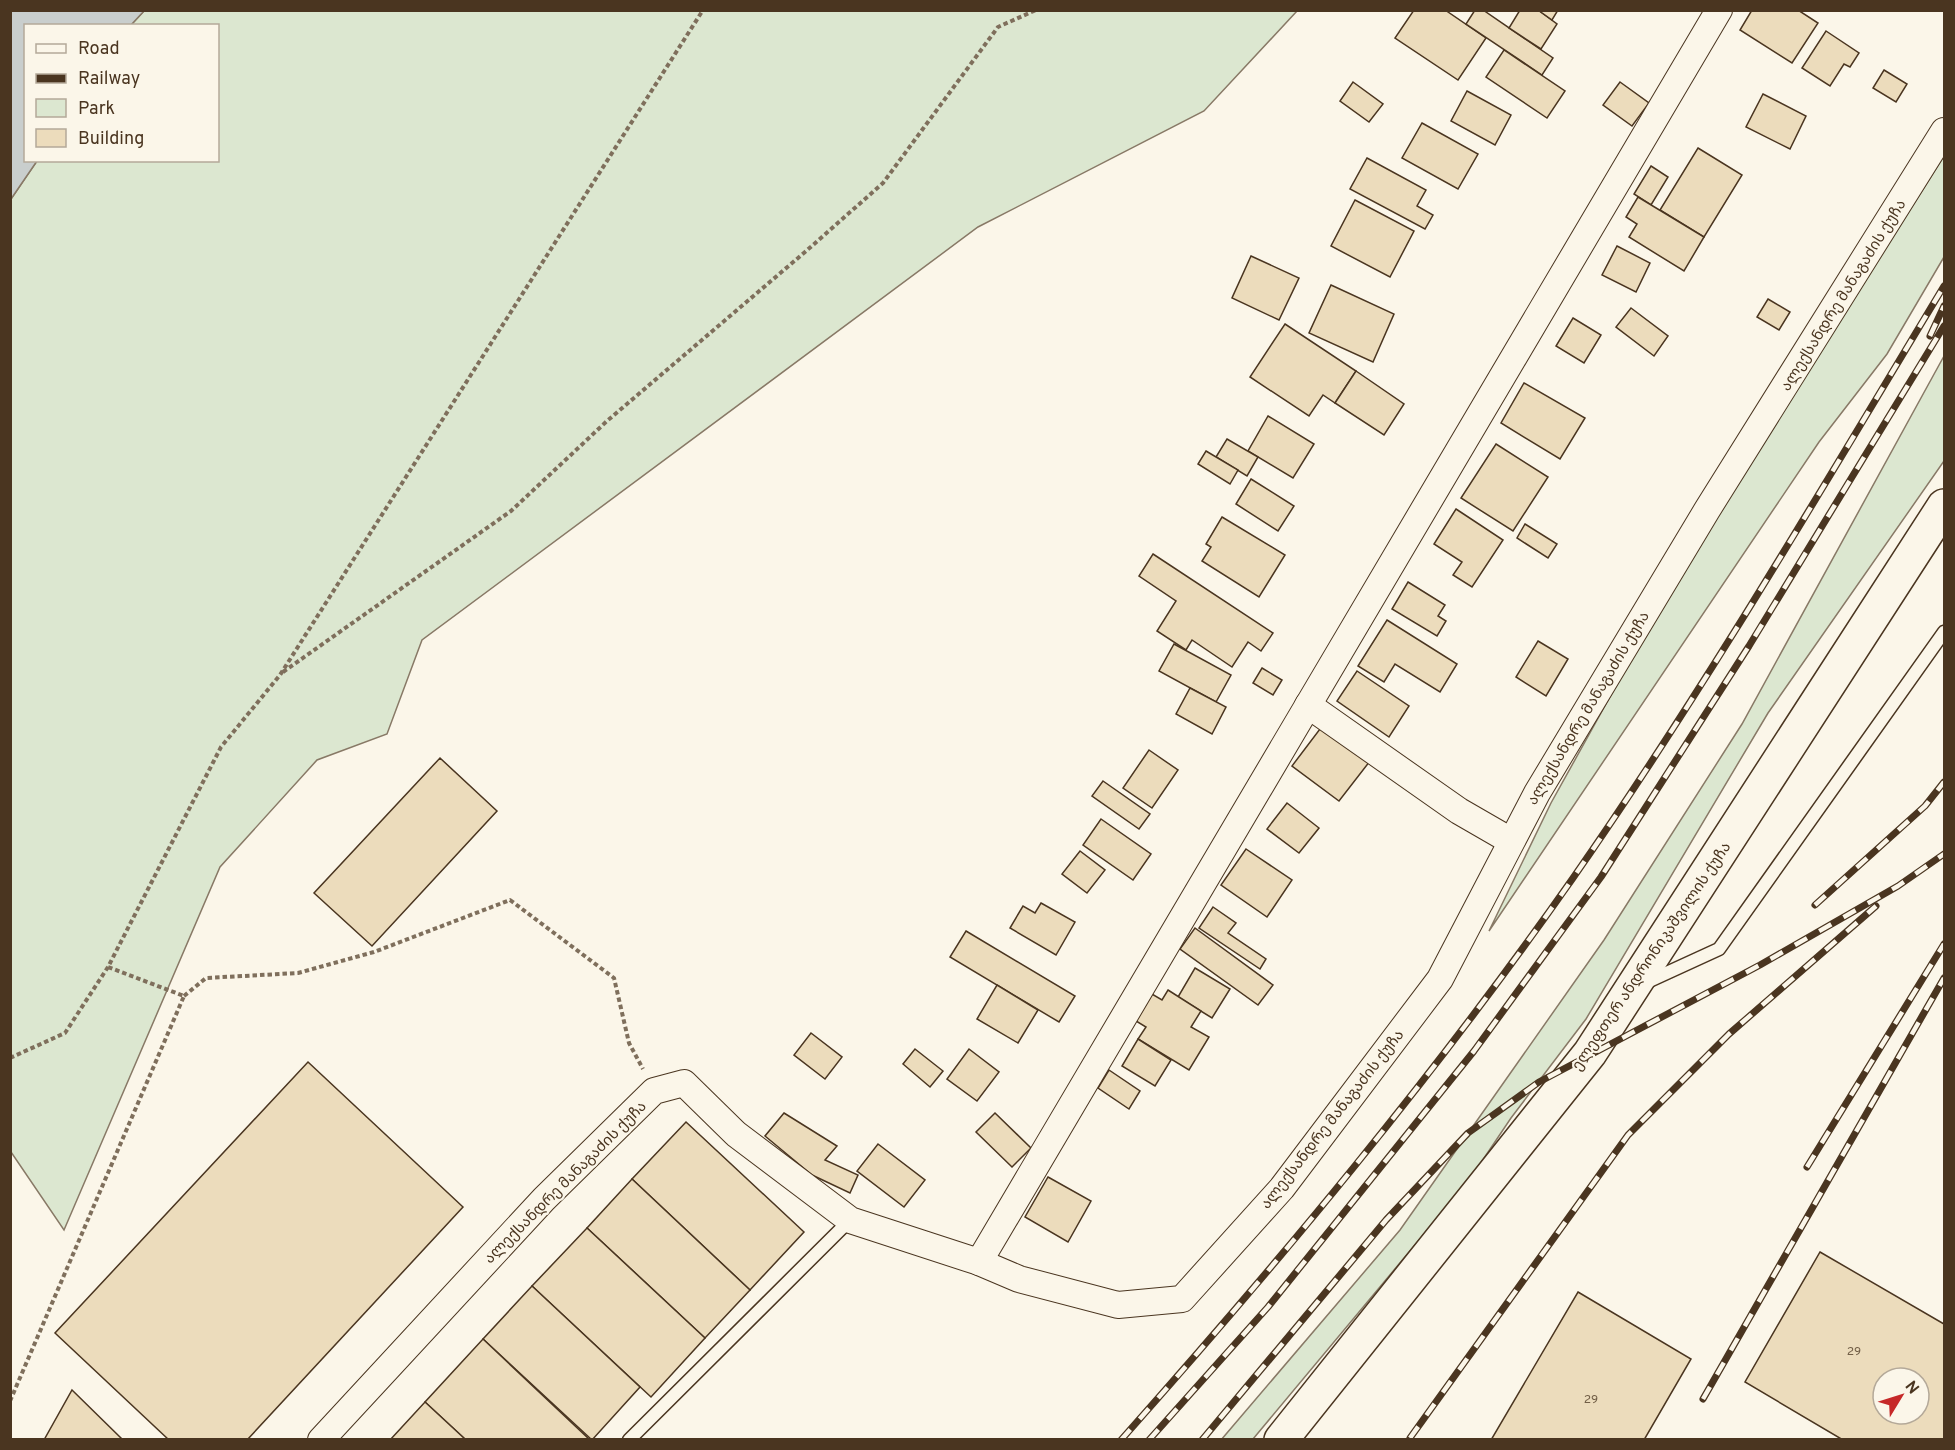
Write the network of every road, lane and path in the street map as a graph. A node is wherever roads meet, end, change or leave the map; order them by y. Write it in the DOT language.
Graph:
graph roads {
  1 [pos="703,10"];
  2 [pos="1036,10"];
  3 [pos="1719,10"];
  4 [pos="1944,131"];
  5 [pos="1944,506"];
  6 [pos="1944,632"];
  7 [pos="280,675"];
  8 [pos="1308,705"];
  9 [pos="1511,841"];
  10 [pos="108,967"];
  11 [pos="1632,988"];
  12 [pos="184,996"];
  13 [pos="10,1058"];
  14 [pos="654,1091"];
  15 [pos="850,1220"];
  16 [pos="979,1262"];
  17 [pos="10,1401"];
  18 [pos="321,1440"];
  19 [pos="628,1440"];
  20 [pos="1281,1440"];
  1 -- 7 [label="path"];
  2 -- 7 [label="path"];
  3 -- 8 [label="street"];
  4 -- 9 [label="street, ალექსანდრე მანაგაძის ქუჩა"];
  5 -- 11 [label="main road, ელეფთერ ანდრონიკაშვილის ქუჩა"];
  6 -- 11 [label="lane"];
  7 -- 10 [label="path"];
  8 -- 9 [label="street"];
  8 -- 16 [label="street"];
  9 -- 16 [label="street, ალექსანდრე მანაგაძის ქუჩა"];
  10 -- 12 [label="path"];
  10 -- 13 [label="path"];
  11 -- 20 [label="main road, ელეფთერ ანდრონიკაშვილის ქუჩა"];
  12 -- 14 [label="path"];
  12 -- 17 [label="path"];
  14 -- 15 [label="street, ალექსანდრე მანაგაძის ქუჩა"];
  14 -- 18 [label="street, ალექსანდრე მანაგაძის ქუჩა"];
  15 -- 16 [label="street, ალექსანდრე მანაგაძის ქუჩა"];
  15 -- 19 [label="lane"];
}
